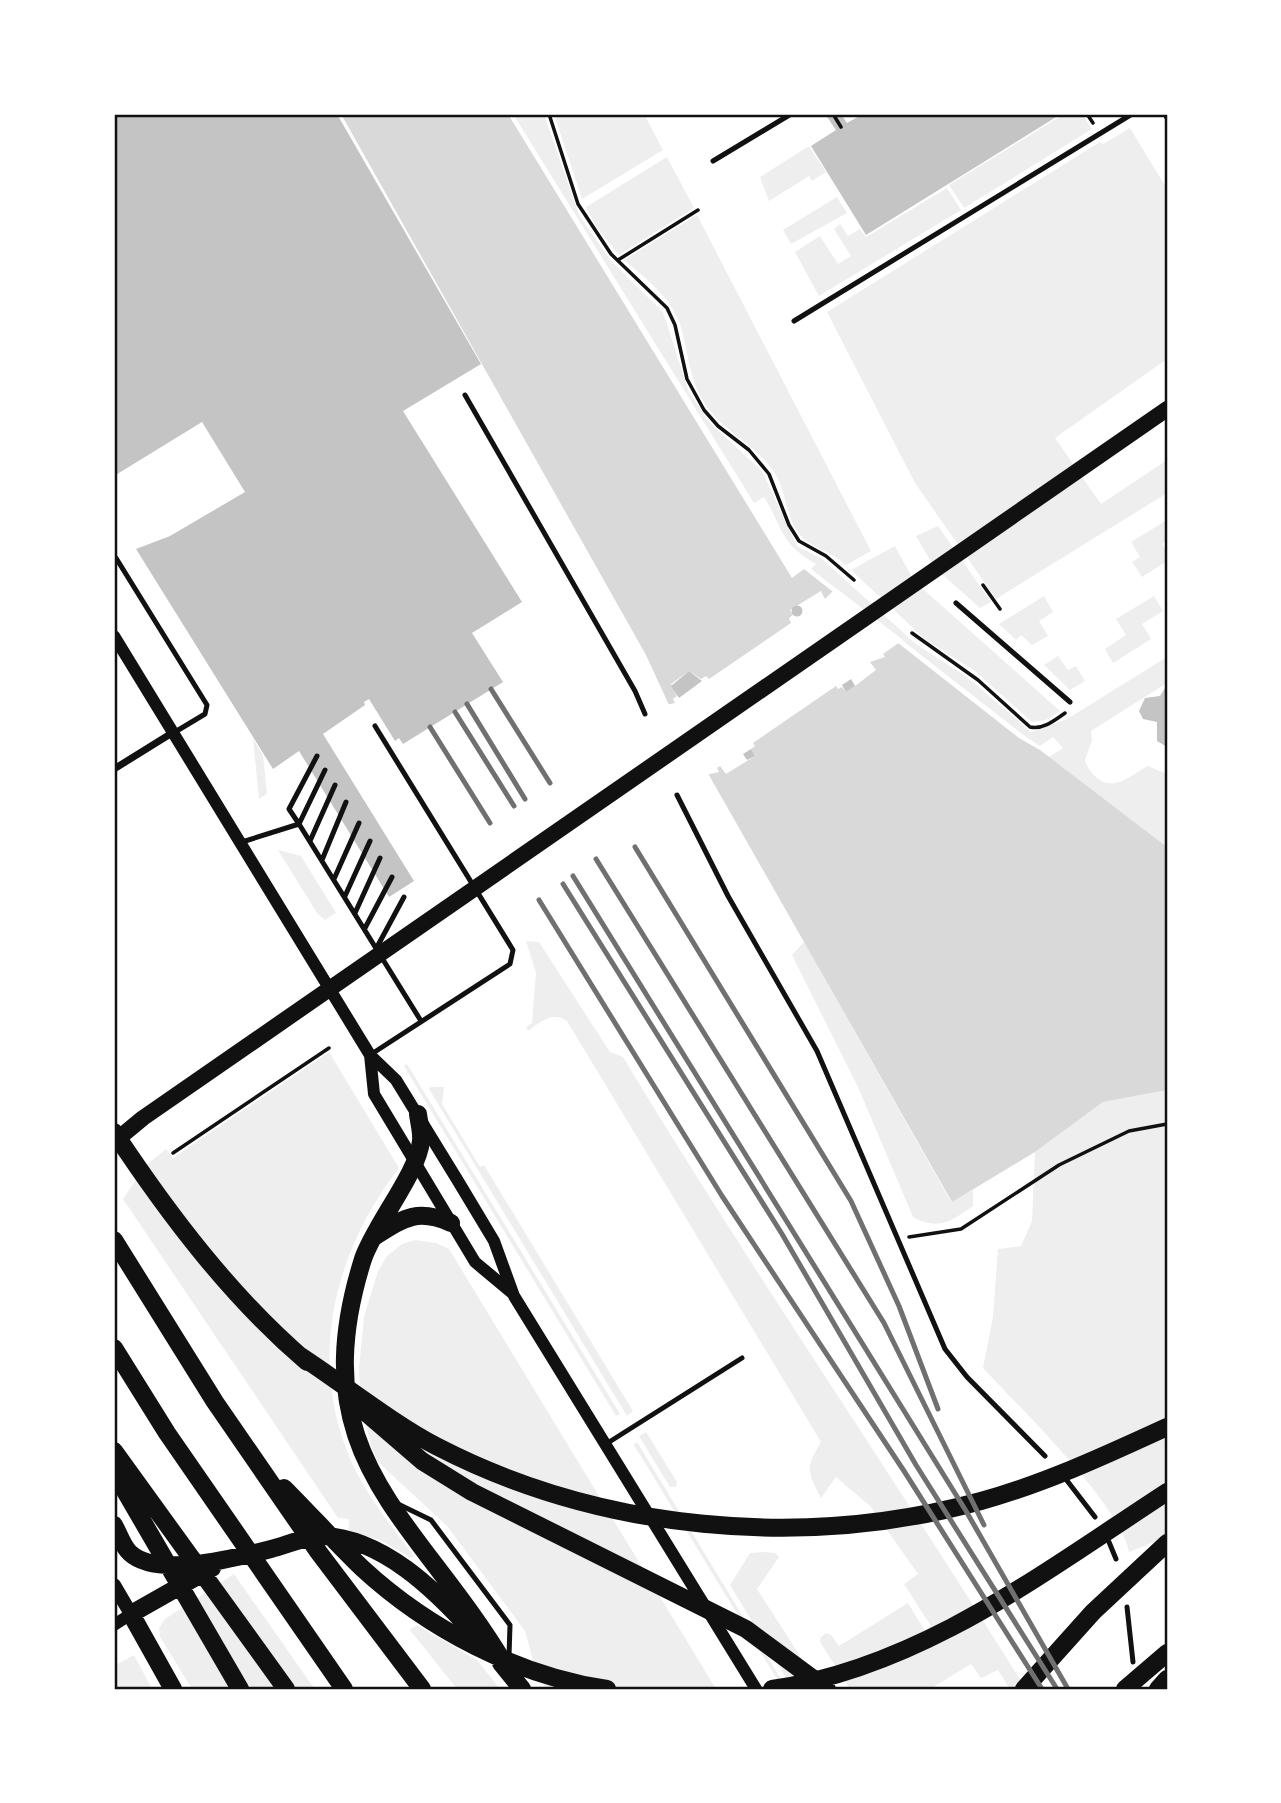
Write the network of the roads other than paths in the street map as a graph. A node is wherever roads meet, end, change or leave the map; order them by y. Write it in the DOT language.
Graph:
graph roads {
  1 [pos="791,114"];
  2 [pos="1132,114"];
  3 [pos="713,161"];
  4 [pos="794,321"];
  5 [pos="465,395"];
  6 [pos="1167,409"];
  7 [pos="114,559"];
  8 [pos="957,603"];
  9 [pos="114,636"];
  10 [pos="1070,702"];
  11 [pos="645,714"];
  12 [pos="375,726"];
  13 [pos="172,733"];
  14 [pos="317,756"];
  15 [pos="114,769"];
  16 [pos="326,770"];
  17 [pos="335,785"];
  18 [pos="677,795"];
  19 [pos="346,802"];
  20 [pos="359,823"];
  21 [pos="299,824"];
  22 [pos="310,841"];
  23 [pos="370,841"];
  24 [pos="241,842"];
  25 [pos="380,858"];
  26 [pos="322,860"];
  27 [pos="392,877"];
  28 [pos="334,879"];
  29 [pos="345,896"];
  30 [pos="404,897"];
  31 [pos="355,913"];
  32 [pos="365,928"];
  33 [pos="377,947"];
  34 [pos="421,1021"];
  35 [pos="370,1055"];
  36 [pos="418,1114"];
  37 [pos="114,1132"];
  38 [pos="114,1143"];
  39 [pos="414,1161"];
  40 [pos="451,1223"];
  41 [pos="374,1237"];
  42 [pos="114,1240"];
  43 [pos="514,1296"];
  44 [pos="114,1348"];
  45 [pos="299,1355"];
  46 [pos="742,1359"];
  47 [pos="1167,1427"];
  48 [pos="606,1444"];
  49 [pos="114,1451"];
  50 [pos="250,1453"];
  51 [pos="1045,1455"];
  52 [pos="114,1472"];
  53 [pos="1065,1478"];
  54 [pos="1167,1492"];
  55 [pos="388,1501"];
  56 [pos="1095,1517"];
  57 [pos="114,1525"];
  58 [pos="1109,1542"];
  59 [pos="1167,1543"];
  60 [pos="230,1558"];
  61 [pos="1116,1559"];
  62 [pos="114,1584"];
  63 [pos="1127,1607"];
  64 [pos="131,1614"];
  65 [pos="114,1625"];
  66 [pos="1167,1653"];
  67 [pos="1133,1661"];
  68 [pos="508,1670"];
  69 [pos="1167,1679"];
  70 [pos="173,1689"];
  71 [pos="240,1689"];
  72 [pos="286,1689"];
  73 [pos="344,1689"];
  74 [pos="422,1689"];
  75 [pos="522,1689"];
  76 [pos="607,1689"];
  77 [pos="756,1689"];
  78 [pos="772,1689"];
  79 [pos="827,1689"];
  80 [pos="1024,1689"];
  81 [pos="1125,1689"];
  82 [pos="1158,1689"];
  1 -- 3 [label="lane"];
  2 -- 4 [label="lane"];
  5 -- 11 [label="lane"];
  6 -- 38 [label="main road"];
  7 -- 13 [label="lane"];
  8 -- 10 [label="lane"];
  9 -- 13 [label="street"];
  12 -- 34 [label="lane"];
  13 -- 15 [label="street"];
  13 -- 24 [label="street"];
  14 -- 21 [label="lane"];
  16 -- 21 [label="lane"];
  17 -- 22 [label="lane"];
  18 -- 51 [label="lane"];
  19 -- 26 [label="lane"];
  20 -- 28 [label="lane"];
  21 -- 22 [label="lane"];
  21 -- 24 [label="lane"];
  22 -- 26 [label="lane"];
  23 -- 29 [label="lane"];
  24 -- 35 [label="street"];
  25 -- 31 [label="lane"];
  26 -- 28 [label="lane"];
  27 -- 32 [label="lane"];
  28 -- 29 [label="lane"];
  29 -- 31 [label="lane"];
  30 -- 33 [label="lane"];
  31 -- 32 [label="lane"];
  32 -- 33 [label="lane"];
  33 -- 34 [label="lane"];
  34 -- 35 [label="lane"];
  35 -- 36 [label="street"];
  35 -- 39 [label="street"];
  36 -- 39 [label="highway"];
  36 -- 43 [label="street"];
  37 -- 45 [label="highway"];
  39 -- 40 [label="street"];
  39 -- 41 [label="highway"];
  40 -- 41 [label="highway"];
  40 -- 43 [label="street"];
  41 -- 55 [label="highway"];
  42 -- 50 [label="highway"];
  43 -- 48 [label="street"];
  44 -- 73 [label="highway"];
  45 -- 47 [label="highway"];
  45 -- 79 [label="highway"];
  46 -- 48 [label="lane"];
  48 -- 77 [label="street"];
  49 -- 72 [label="highway"];
  50 -- 74 [label="highway"];
  50 -- 76 [label="highway"];
  52 -- 71 [label="highway"];
  53 -- 56 [label="lane"];
  54 -- 78 [label="highway"];
  55 -- 68 [label="highway"];
  55 -- 68 [label="lane"];
  57 -- 60 [label="highway"];
  58 -- 61 [label="lane"];
  59 -- 80 [label="highway"];
  60 -- 64 [label="highway"];
  60 -- 68 [label="highway"];
  62 -- 64 [label="main road"];
  63 -- 67 [label="lane"];
  64 -- 65 [label="street"];
  64 -- 70 [label="highway"];
  66 -- 81 [label="highway"];
  68 -- 75 [label="highway"];
  69 -- 82 [label="highway"];
}
